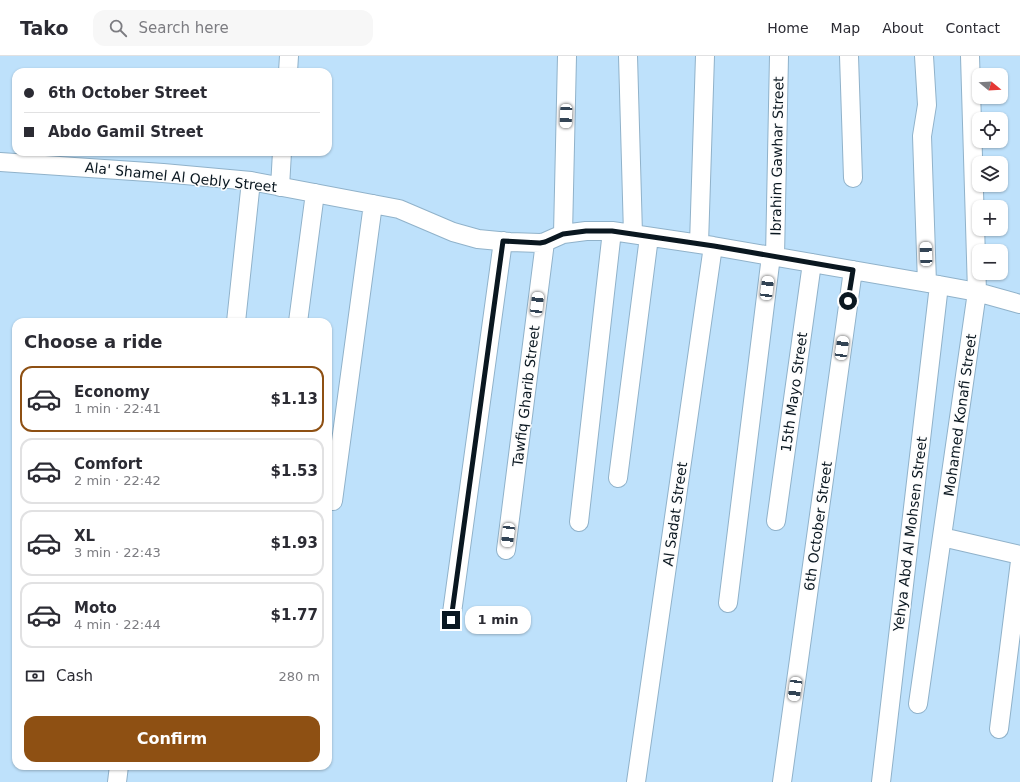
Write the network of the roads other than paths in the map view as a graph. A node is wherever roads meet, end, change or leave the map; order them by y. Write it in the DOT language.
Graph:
graph roads {
  1 [pos="289,56"];
  2 [pos="567,56"];
  3 [pos="628,56"];
  4 [pos="705,56"];
  5 [pos="779,56"];
  6 [pos="850,56"];
  7 [pos="924,56"];
  8 [pos="970,56"];
  9 [pos="288,68"];
  10 [pos="282,156"];
  11 [pos="0,162"];
  12 [pos="852,178"];
  13 [pos="251,181"];
  14 [pos="280,186"];
  15 [pos="315,193"];
  16 [pos="373,204"];
  17 [pos="612,231"];
  18 [pos="563,234"];
  19 [pos="641,236"];
  20 [pos="503,241"];
  21 [pos="545,242"];
  22 [pos="706,245"];
  23 [pos="773,256"];
  24 [pos="812,263"];
  25 [pos="853,270"];
  26 [pos="933,284"];
  27 [pos="977,292"];
  28 [pos="1020,304"];
  29 [pos="236,318"];
  30 [pos="299,318"];
  31 [pos="618,478"];
  32 [pos="333,501"];
  33 [pos="776,520"];
  34 [pos="579,522"];
  35 [pos="942,537"];
  36 [pos="506,550"];
  37 [pos="1020,554"];
  38 [pos="1020,561"];
  39 [pos="728,603"];
  40 [pos="451,620"];
  41 [pos="918,704"];
  42 [pos="999,729"];
  43 [pos="118,770"];
  44 [pos="117,782"];
  45 [pos="636,782"];
  46 [pos="782,782"];
  47 [pos="881,782"];
  1 -- 9 [label="street"];
  2 -- 18 [label="street"];
  3 -- 19 [label="street"];
  4 -- 22 [label="street, Al Sadat Street"];
  5 -- 23 [label="street, Ibrahim Gawhar Street"];
  6 -- 12 [label="street"];
  7 -- 26 [label="street, Yehya Abd Al Mohsen Street"];
  8 -- 27 [label="street, Mohamed Konafi Street"];
  10 -- 14 [label="street"];
  11 -- 13 [label="street, Ala' Shamel Al Qebly Street"];
  13 -- 14 [label="street, Ala' Shamel Al Qebly Street"];
  13 -- 29 [label="street"];
  14 -- 15 [label="street, Ala' Shamel Al Qebly Street"];
  15 -- 16 [label="street, Ala' Shamel Al Qebly Street"];
  15 -- 30 [label="street"];
  16 -- 20 [label="street, Ala' Shamel Al Qebly Street"];
  16 -- 32 [label="street"];
  17 -- 18 [label="street, Ala' Shamel Al Qebly Street"];
  17 -- 19 [label="street, Ala' Shamel Al Qebly Street"];
  17 -- 34 [label="street"];
  18 -- 21 [label="street, Ala' Shamel Al Qebly Street"];
  19 -- 22 [label="street, Ala' Shamel Al Qebly Street"];
  19 -- 31 [label="street"];
  20 -- 21 [label="street, Ala' Shamel Al Qebly Street"];
  20 -- 40 [label="street"];
  21 -- 36 [label="street, Tawfiq Gharib Street"];
  22 -- 23 [label="street, Ala' Shamel Al Qebly Street"];
  22 -- 45 [label="street, Al Sadat Street"];
  23 -- 24 [label="street, Ala' Shamel Al Qebly Street"];
  23 -- 39 [label="street, Ibrahim Gawhar Street"];
  24 -- 25 [label="street, Ala' Shamel Al Qebly Street"];
  24 -- 33 [label="street, 15th Mayo Street"];
  25 -- 26 [label="street, Ala' Shamel Al Qebly Street"];
  25 -- 46 [label="street, 6th October Street"];
  26 -- 27 [label="street, Ala' Shamel Al Qebly Street"];
  26 -- 47 [label="street, Yehya Abd Al Mohsen Street"];
  27 -- 28 [label="street, Ala' Shamel Al Qebly Street"];
  27 -- 35 [label="street, Mohamed Konafi Street"];
  35 -- 37 [label="street"];
  35 -- 41 [label="street, Mohamed Konafi Street"];
  38 -- 42 [label="street"];
  43 -- 44 [label="street"];
}
